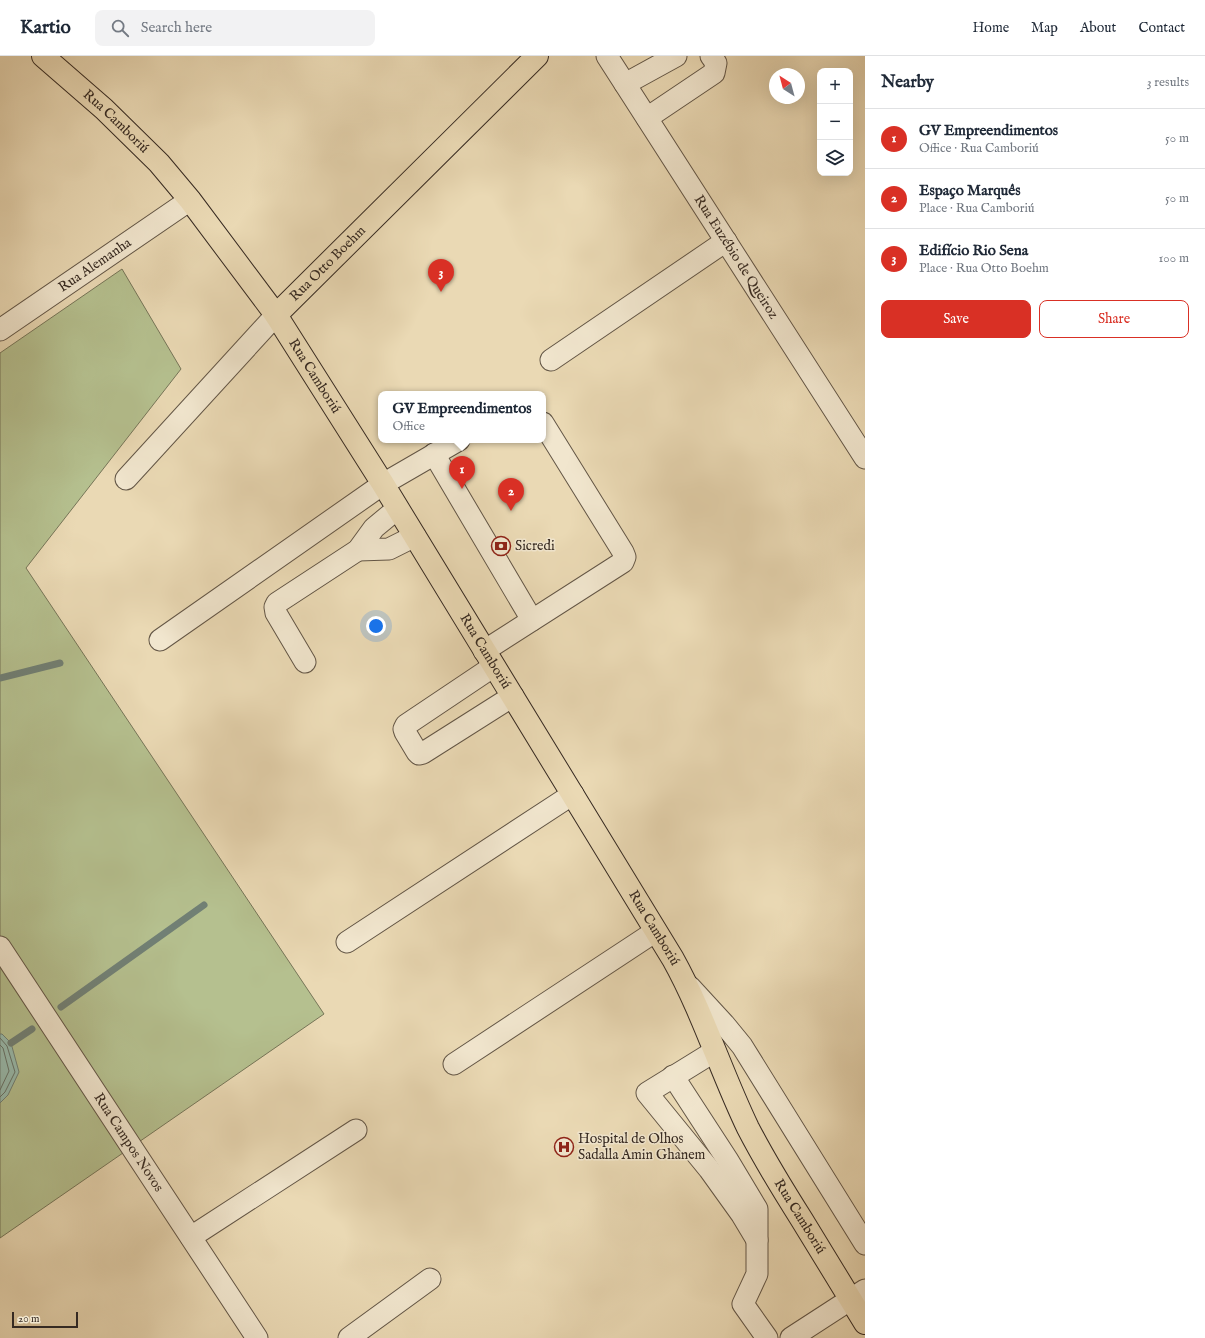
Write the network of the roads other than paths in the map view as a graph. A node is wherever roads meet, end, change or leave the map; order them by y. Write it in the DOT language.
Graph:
graph roads {
  1 [pos="44,56"];
  2 [pos="537,56"];
  3 [pos="607,56"];
  4 [pos="676,56"];
  5 [pos="711,56"];
  6 [pos="625,84"];
  7 [pos="647,118"];
  8 [pos="190,200"];
  9 [pos="726,241"];
  10 [pos="276,316"];
  11 [pos="0,330"];
  12 [pos="551,360"];
  13 [pos="546,428"];
  14 [pos="454,443"];
  15 [pos="434,454"];
  16 [pos="865,458"];
  17 [pos="126,479"];
  18 [pos="383,484"];
  19 [pos="397,509"];
  20 [pos="415,536"];
  21 [pos="358,550"];
  22 [pos="532,620"];
  23 [pos="160,640"];
  24 [pos="489,658"];
  25 [pos="304,662"];
  26 [pos="467,684"];
  27 [pos="513,696"];
  28 [pos="440,702"];
  29 [pos="486,714"];
  30 [pos="456,732"];
  31 [pos="573,794"];
  32 [pos="656,931"];
  33 [pos="348,942"];
  34 [pos="0,948"];
  35 [pos="688,986"];
  36 [pos="714,1050"];
  37 [pos="454,1064"];
  38 [pos="673,1076"];
  39 [pos="356,1130"];
  40 [pos="191,1237"];
  41 [pos="758,1242"];
  42 [pos="865,1244"];
  43 [pos="430,1279"];
  44 [pos="858,1295"];
  45 [pos="865,1323"];
  46 [pos="257,1338"];
  47 [pos="349,1338"];
  48 [pos="767,1338"];
  49 [pos="792,1338"];
  1 -- 8 [label="main road, Rua Camboriú"];
  2 -- 10 [label="main road, Rua Otto Boehm"];
  3 -- 6 [label="street, Rua Euzébio de Queiroz"];
  4 -- 6 [label="street"];
  5 -- 7 [label="street"];
  6 -- 7 [label="street, Rua Euzébio de Queiroz"];
  7 -- 9 [label="street, Rua Euzébio de Queiroz"];
  8 -- 10 [label="main road, Rua Camboriú"];
  8 -- 11 [label="street, Rua Alemanha"];
  9 -- 12 [label="street"];
  9 -- 16 [label="street, Rua Euzébio de Queiroz"];
  10 -- 17 [label="street, Rua Otto Boehm"];
  10 -- 18 [label="main road, Rua Camboriú"];
  13 -- 22 [label="street"];
  14 -- 15 [label="street"];
  15 -- 18 [label="street"];
  15 -- 22 [label="street"];
  18 -- 19 [label="main road, Rua Camboriú"];
  18 -- 23 [label="street"];
  19 -- 20 [label="main road, Rua Camboriú"];
  19 -- 21 [label="street"];
  20 -- 21 [label="street"];
  20 -- 24 [label="main road, Rua Camboriú"];
  21 -- 25 [label="street"];
  22 -- 24 [label="street"];
  24 -- 26 [label="street"];
  24 -- 27 [label="main road, Rua Camboriú"];
  26 -- 28 [label="street"];
  26 -- 29 [label="street"];
  27 -- 29 [label="street"];
  27 -- 31 [label="main road, Rua Camboriú"];
  28 -- 30 [label="street"];
  28 -- 30 [label="street"];
  29 -- 30 [label="street"];
  31 -- 32 [label="main road, Rua Camboriú"];
  31 -- 33 [label="street"];
  32 -- 35 [label="main road, Rua Camboriú"];
  32 -- 37 [label="street"];
  34 -- 40 [label="street, Rua Campos Novos"];
  35 -- 36 [label="main road, Rua Camboriú"];
  35 -- 42 [label="street"];
  36 -- 38 [label="street"];
  36 -- 44 [label="main road, Rua Camboriú"];
  38 -- 41 [label="street"];
  38 -- 41 [label="street"];
  39 -- 40 [label="street"];
  40 -- 46 [label="street, Rua Campos Novos"];
  41 -- 48 [label="street"];
  43 -- 47 [label="street"];
  44 -- 45 [label="main road, Rua Camboriú"];
  44 -- 49 [label="street"];
}
